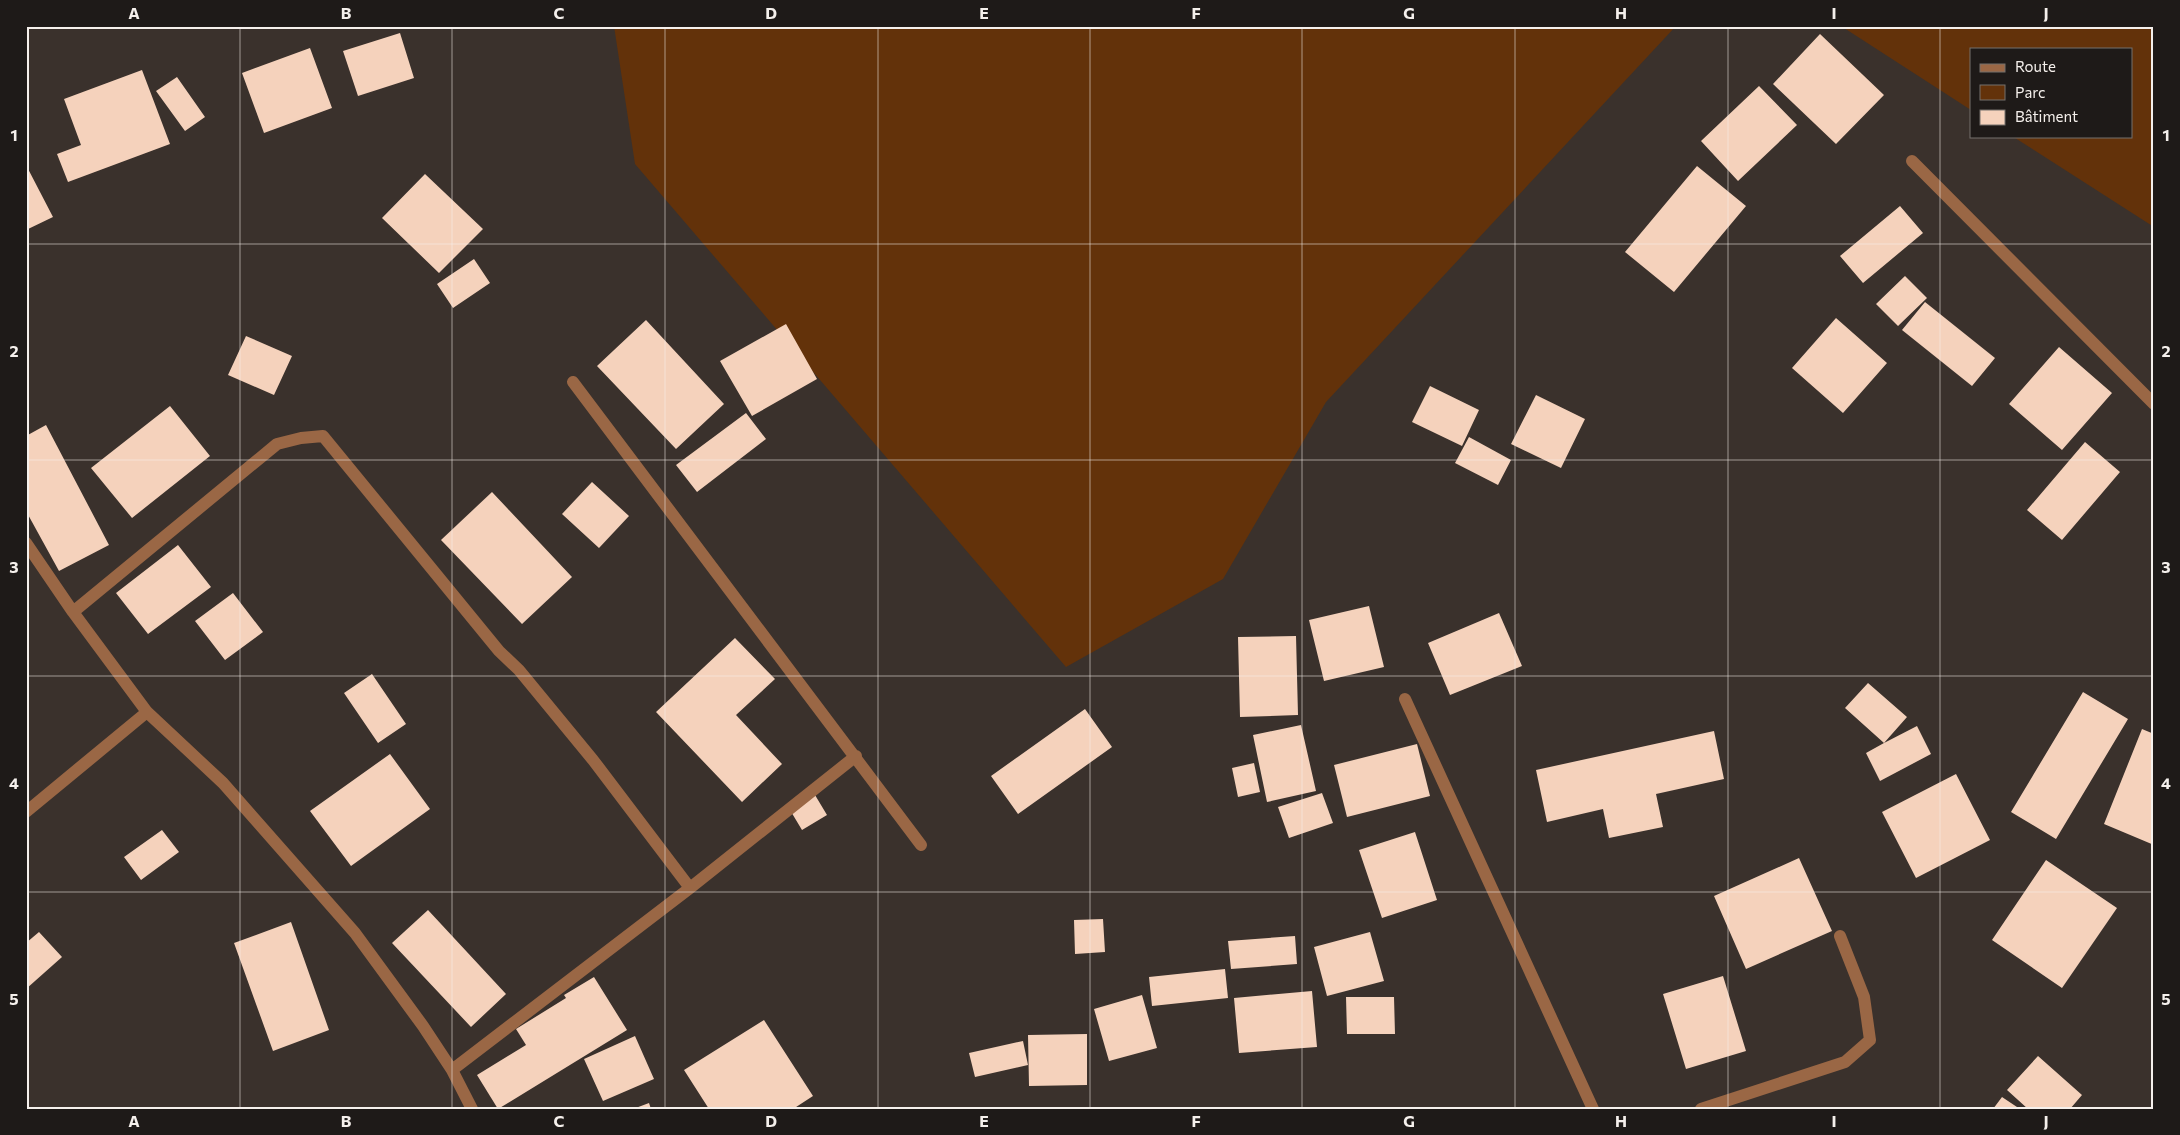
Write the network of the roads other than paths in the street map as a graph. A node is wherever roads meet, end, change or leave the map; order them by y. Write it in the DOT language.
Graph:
graph roads {
  1 [pos="1912,161"];
  2 [pos="573,382"];
  3 [pos="2154,404"];
  4 [pos="26,543"];
  5 [pos="74,612"];
  6 [pos="1405,699"];
  7 [pos="147,712"];
  8 [pos="856,756"];
  9 [pos="26,812"];
  10 [pos="921,846"];
  11 [pos="690,888"];
  12 [pos="1840,936"];
  13 [pos="452,1070"];
  14 [pos="472,1109"];
  15 [pos="1593,1109"];
  16 [pos="1701,1109"];
  1 -- 3 [label="street"];
  2 -- 8 [label="street"];
  4 -- 5 [label="street"];
  5 -- 7 [label="street"];
  5 -- 11 [label="street"];
  6 -- 15 [label="street"];
  7 -- 9 [label="street"];
  7 -- 13 [label="street"];
  8 -- 10 [label="street"];
  8 -- 11 [label="street"];
  11 -- 13 [label="street"];
  12 -- 16 [label="street"];
  13 -- 14 [label="street"];
}
